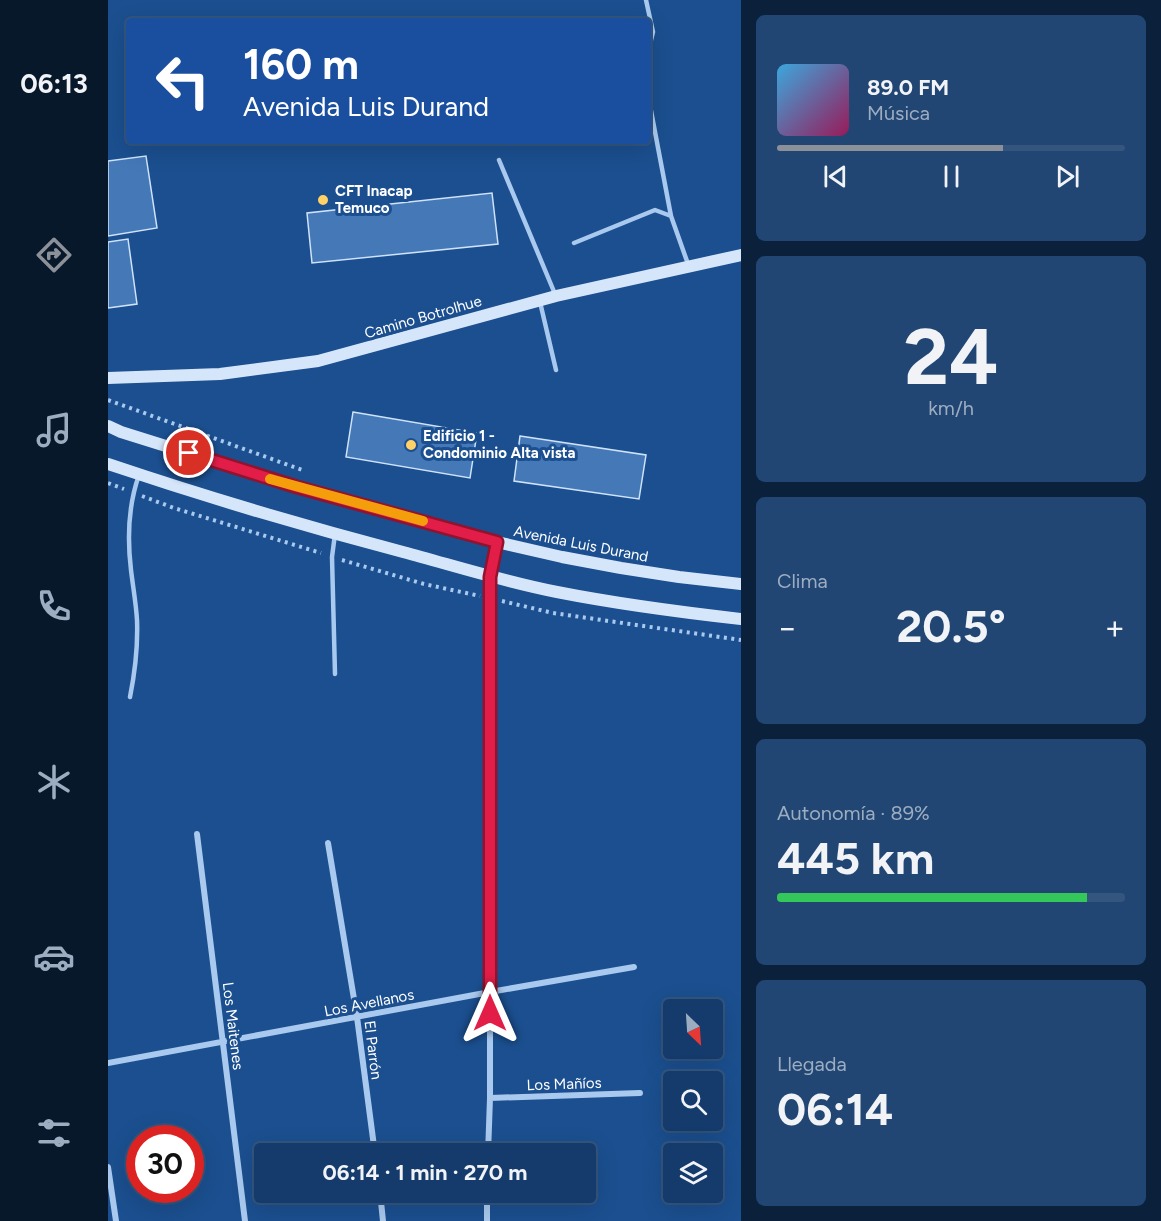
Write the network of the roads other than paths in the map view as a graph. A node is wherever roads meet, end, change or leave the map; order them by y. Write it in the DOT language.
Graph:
graph roads {
  1 [pos="646,0"];
  2 [pos="650,18"];
  3 [pos="651,23"];
  4 [pos="651,40"];
  5 [pos="651,111"];
  6 [pos="499,160"];
  7 [pos="671,216"];
  8 [pos="574,243"];
  9 [pos="741,255"];
  10 [pos="689,267"];
  11 [pos="556,296"];
  12 [pos="540,302"];
  13 [pos="556,369"];
  14 [pos="108,378"];
  15 [pos="108,426"];
  16 [pos="108,464"];
  17 [pos="139,475"];
  18 [pos="335,534"];
  19 [pos="497,542"];
  20 [pos="490,577"];
  21 [pos="741,584"];
  22 [pos="741,619"];
  23 [pos="335,674"];
  24 [pos="130,697"];
  25 [pos="196,834"];
  26 [pos="328,843"];
  27 [pos="634,967"];
  28 [pos="490,992"];
  29 [pos="357,1017"];
  30 [pos="223,1042"];
  31 [pos="108,1063"];
  32 [pos="640,1093"];
  33 [pos="489,1098"];
  34 [pos="374,1143"];
  35 [pos="488,1143"];
  36 [pos="108,1167"];
  37 [pos="381,1203"];
  38 [pos="487,1203"];
  39 [pos="116,1221"];
  40 [pos="245,1221"];
  41 [pos="383,1221"];
  42 [pos="487,1221"];
  1 -- 2 [label="lane"];
  3 -- 4 [label="lane"];
  5 -- 7 [label="lane"];
  6 -- 11 [label="lane"];
  7 -- 8 [label="lane"];
  7 -- 10 [label="lane"];
  9 -- 10 [label="street, Camino Botrolhue"];
  10 -- 11 [label="street, Camino Botrolhue"];
  11 -- 12 [label="street, Camino Botrolhue"];
  12 -- 13 [label="lane"];
  12 -- 14 [label="street, Camino Botrolhue"];
  15 -- 19 [label="street, Avenida Luis Durand"];
  16 -- 17 [label="street"];
  17 -- 18 [label="street"];
  17 -- 24 [label="lane"];
  18 -- 20 [label="street"];
  18 -- 23 [label="lane"];
  19 -- 20 [label="street"];
  19 -- 21 [label="street, Avenida Luis Durand"];
  20 -- 22 [label="street"];
  20 -- 28 [label="street"];
  25 -- 30 [label="street, Los Maitenes"];
  26 -- 29 [label="street, El Parrón"];
  27 -- 28 [label="street, Los Avellanos"];
  28 -- 29 [label="street, Los Avellanos"];
  28 -- 33 [label="street"];
  29 -- 30 [label="street, Los Avellanos"];
  29 -- 34 [label="street, El Parrón"];
  30 -- 31 [label="street, Los Avellanos"];
  30 -- 40 [label="street, Los Maitenes"];
  32 -- 33 [label="street, Los Mañíos"];
  33 -- 35 [label="street"];
  36 -- 39 [label="street"];
  37 -- 41 [label="street"];
  38 -- 42 [label="street"];
}
